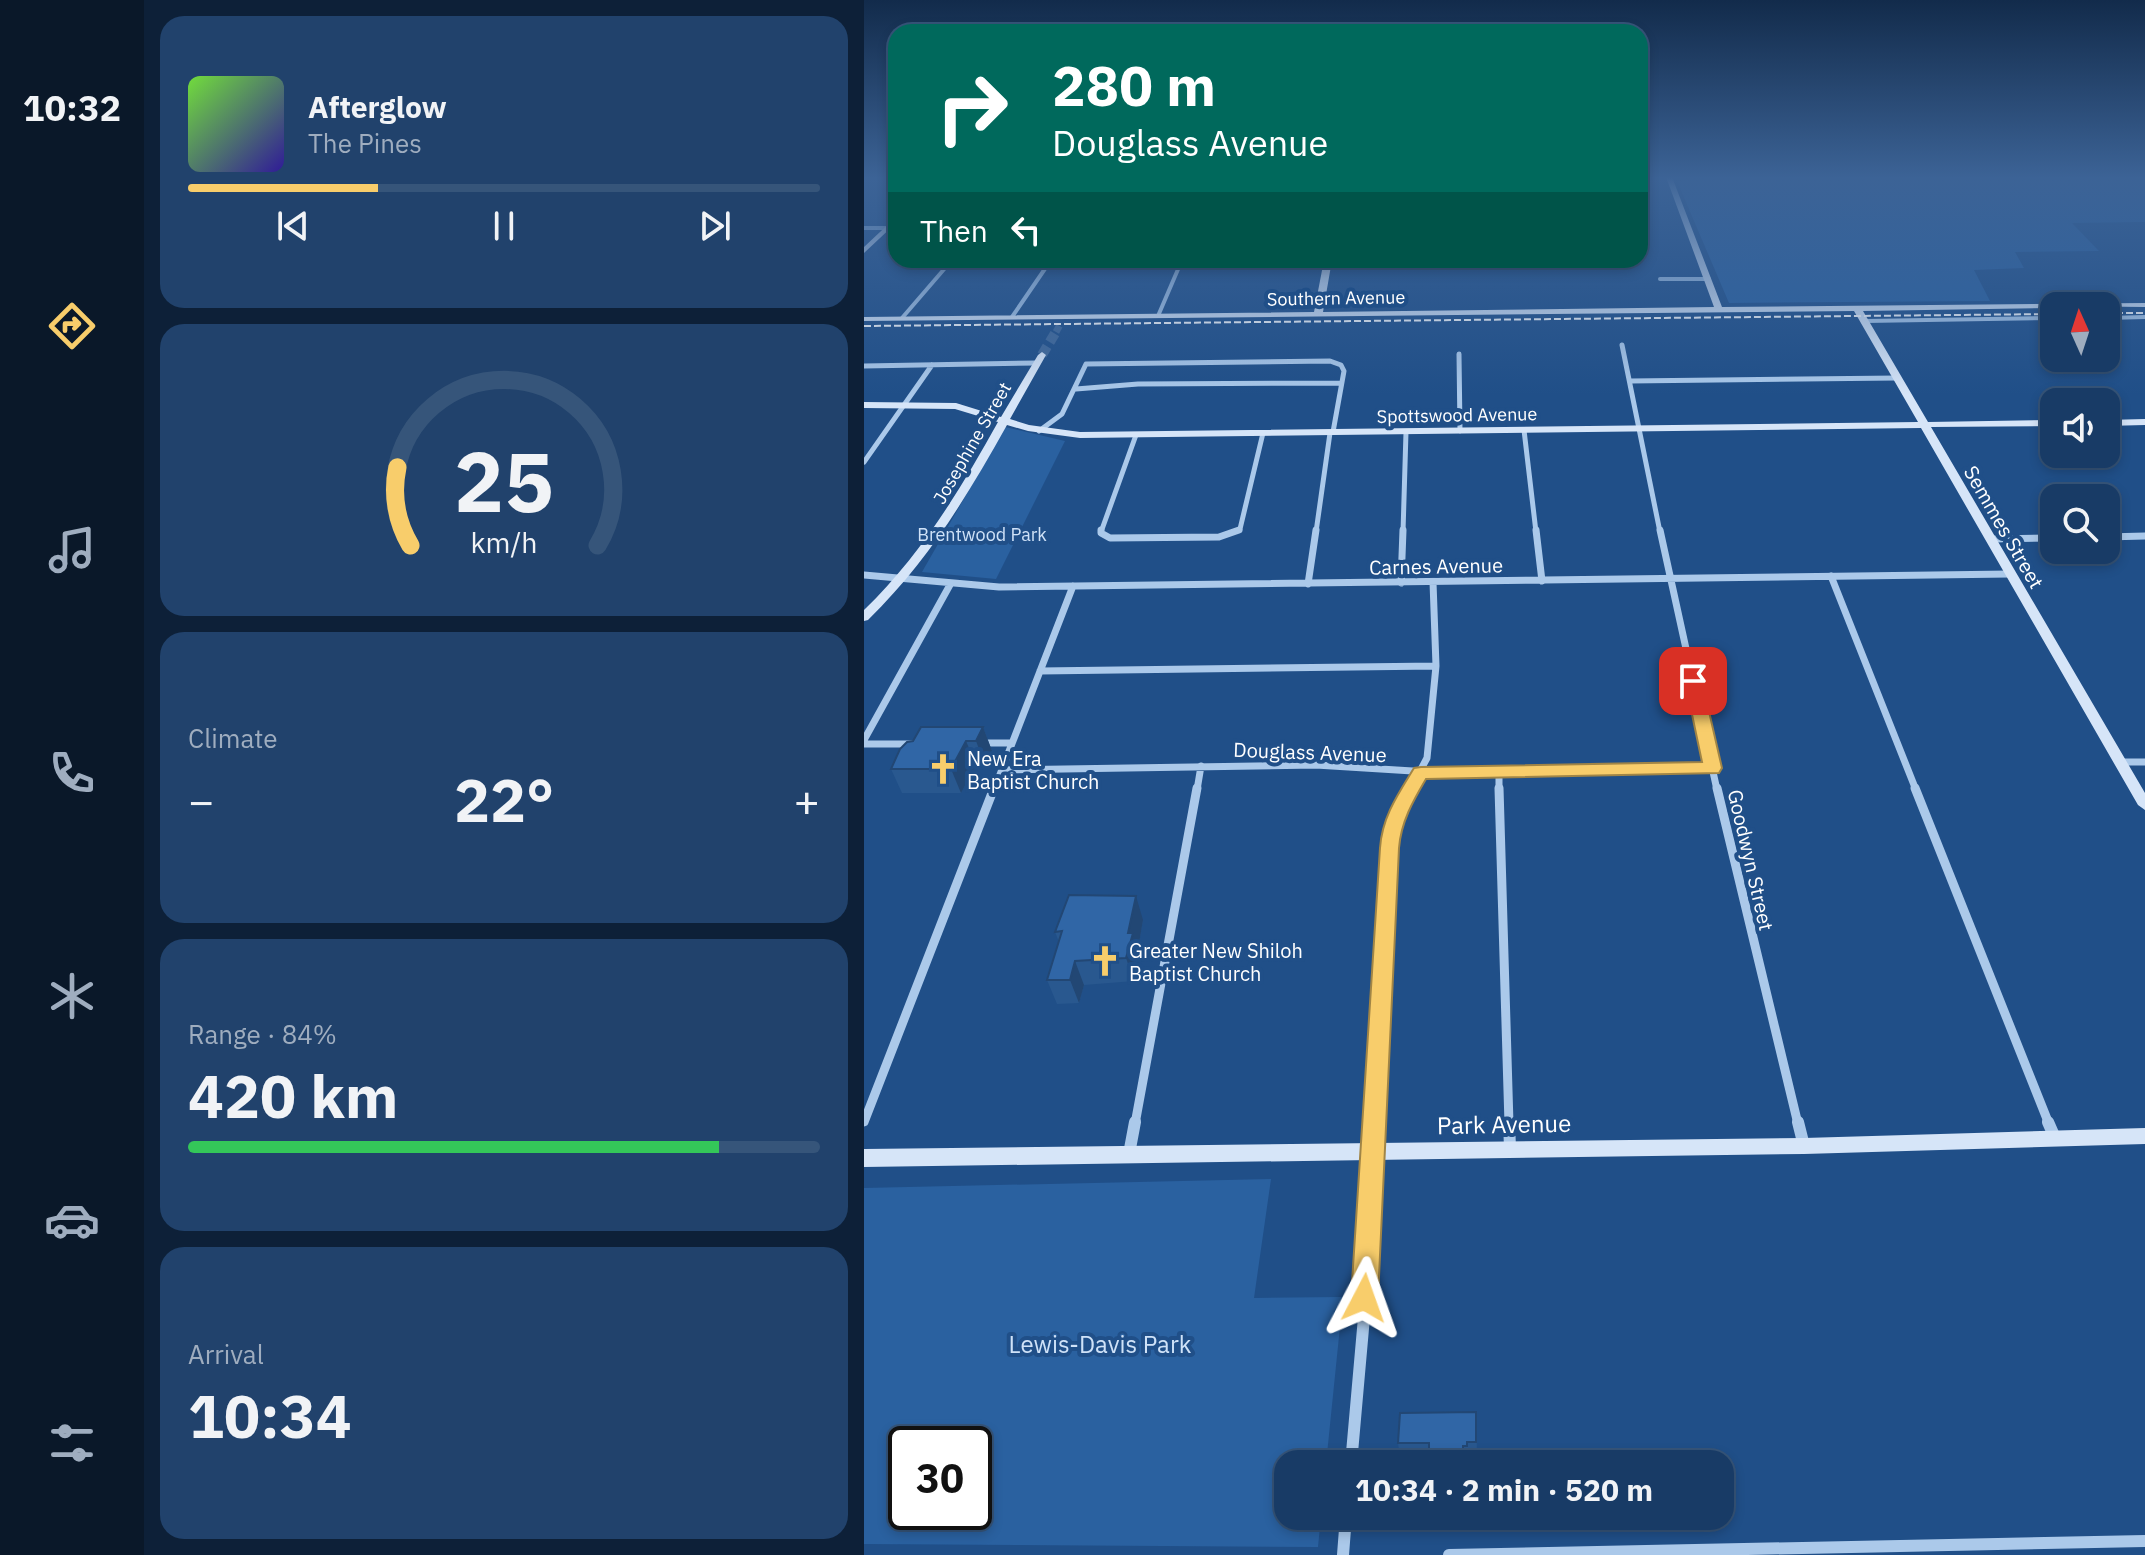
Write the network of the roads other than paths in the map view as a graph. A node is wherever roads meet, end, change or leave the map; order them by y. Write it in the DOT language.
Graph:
graph roads {
  1 [pos="1697,250"];
  2 [pos="945,268"];
  3 [pos="1046,268"];
  4 [pos="1179,268"];
  5 [pos="1326,268"];
  6 [pos="1660,279"];
  7 [pos="1709,279"];
  8 [pos="2145,305"];
  9 [pos="1857,308"];
  10 [pos="1719,310"];
  11 [pos="1318,314"];
  12 [pos="1158,316"];
  13 [pos="1012,317"];
  14 [pos="2145,317"];
  15 [pos="902,318"];
  16 [pos="2040,318"];
  17 [pos="2120,318"];
  18 [pos="864,319"];
  19 [pos="1865,321"];
  20 [pos="1622,345"];
  21 [pos="1459,354"];
  22 [pos="1039,359"];
  23 [pos="932,365"];
  24 [pos="864,366"];
  25 [pos="1897,378"];
  26 [pos="1630,381"];
  27 [pos="1341,383"];
  28 [pos="1076,389"];
  29 [pos="907,404"];
  30 [pos="864,405"];
  31 [pos="1004,420"];
  32 [pos="2145,422"];
  33 [pos="2040,423"];
  34 [pos="2120,423"];
  35 [pos="1925,424"];
  36 [pos="1641,429"];
  37 [pos="1524,430"];
  38 [pos="1039,431"];
  39 [pos="1460,431"];
  40 [pos="1332,432"];
  41 [pos="1406,432"];
  42 [pos="1263,433"];
  43 [pos="1136,435"];
  44 [pos="864,462"];
  45 [pos="2145,536"];
  46 [pos="2120,537"];
  47 [pos="2040,538"];
  48 [pos="1992,539"];
  49 [pos="2010,574"];
  50 [pos="864,575"];
  51 [pos="1831,576"];
  52 [pos="906,578"];
  53 [pos="1670,579"];
  54 [pos="1542,581"];
  55 [pos="1433,582"];
  56 [pos="951,583"];
  57 [pos="1401,583"];
  58 [pos="1308,584"];
  59 [pos="1073,586"];
  60 [pos="864,617"];
  61 [pos="1436,666"];
  62 [pos="1040,671"];
  63 [pos="864,742"];
  64 [pos="967,743"];
  65 [pos="1011,743"];
  66 [pos="923,744"];
  67 [pos="2121,762"];
  68 [pos="2145,762"];
  69 [pos="1201,766"];
  70 [pos="1713,768"];
  71 [pos="1003,770"];
  72 [pos="1421,773"];
  73 [pos="1499,773"];
  74 [pos="2145,805"];
  75 [pos="864,1122"];
  76 [pos="2145,1136"];
  77 [pos="2055,1138"];
  78 [pos="1804,1146"];
  79 [pos="1510,1148"];
  80 [pos="1375,1150"];
  81 [pos="1129,1154"];
  82 [pos="864,1158"];
  83 [pos="1352,1450"];
  84 [pos="1345,1530"];
  85 [pos="2145,1541"];
  86 [pos="1343,1555"];
  87 [pos="1449,1555"];
  1 -- 7 [label="main road"];
  2 -- 15 [label="street"];
  3 -- 13 [label="street"];
  4 -- 12 [label="street"];
  5 -- 11 [label="main road"];
  6 -- 7 [label="street"];
  7 -- 10 [label="main road"];
  8 -- 9 [label="main road, Southern Avenue"];
  9 -- 10 [label="main road, Southern Avenue"];
  9 -- 19 [label="main road, Semmes Street"];
  10 -- 11 [label="main road, Southern Avenue"];
  11 -- 12 [label="main road, Southern Avenue"];
  12 -- 13 [label="main road, Southern Avenue"];
  13 -- 15 [label="main road, Southern Avenue"];
  14 -- 17 [label="street"];
  15 -- 18 [label="main road, Southern Avenue"];
  16 -- 19 [label="street"];
  19 -- 25 [label="main road, Semmes Street"];
  20 -- 26 [label="street, Goodwyn Street"];
  21 -- 39 [label="street"];
  22 -- 23 [label="street"];
  22 -- 31 [label="main road, Josephine Street"];
  23 -- 24 [label="street"];
  23 -- 29 [label="street"];
  25 -- 26 [label="street"];
  25 -- 35 [label="main road, Semmes Street"];
  26 -- 36 [label="street, Goodwyn Street"];
  27 -- 28 [label="street"];
  27 -- 28 [label="street"];
  27 -- 40 [label="street"];
  28 -- 38 [label="street"];
  29 -- 30 [label="main road, Spottswood Avenue"];
  29 -- 31 [label="main road, Spottswood Avenue"];
  29 -- 44 [label="street"];
  31 -- 38 [label="main road, Spottswood Avenue"];
  31 -- 52 [label="main road, Josephine Street"];
  32 -- 34 [label="main road"];
  33 -- 35 [label="main road, Spottswood Avenue"];
  35 -- 36 [label="main road, Spottswood Avenue"];
  35 -- 48 [label="main road, Semmes Street"];
  36 -- 37 [label="main road, Spottswood Avenue"];
  36 -- 53 [label="street, Goodwyn Street"];
  37 -- 39 [label="main road, Spottswood Avenue"];
  37 -- 54 [label="street"];
  38 -- 43 [label="main road, Spottswood Avenue"];
  39 -- 41 [label="main road, Spottswood Avenue"];
  40 -- 41 [label="main road, Spottswood Avenue"];
  40 -- 42 [label="main road, Spottswood Avenue"];
  40 -- 58 [label="street"];
  41 -- 57 [label="street"];
  42 -- 43 [label="main road, Spottswood Avenue"];
  42 -- 43 [label="street"];
  45 -- 46 [label="street"];
  47 -- 48 [label="street"];
  48 -- 49 [label="main road, Semmes Street"];
  49 -- 51 [label="street, Carnes Avenue"];
  49 -- 67 [label="main road, Semmes Street"];
  50 -- 52 [label="street, Carnes Avenue"];
  51 -- 53 [label="street, Carnes Avenue"];
  51 -- 77 [label="street"];
  52 -- 56 [label="street, Carnes Avenue"];
  52 -- 60 [label="main road, Josephine Street"];
  53 -- 54 [label="street, Carnes Avenue"];
  53 -- 70 [label="street, Goodwyn Street"];
  54 -- 55 [label="street, Carnes Avenue"];
  55 -- 57 [label="street, Carnes Avenue"];
  55 -- 61 [label="street"];
  56 -- 59 [label="street, Carnes Avenue"];
  56 -- 63 [label="street"];
  57 -- 58 [label="street, Carnes Avenue"];
  58 -- 59 [label="street, Carnes Avenue"];
  59 -- 62 [label="street"];
  61 -- 62 [label="street"];
  61 -- 72 [label="street"];
  62 -- 65 [label="street"];
  63 -- 66 [label="street"];
  64 -- 65 [label="street"];
  65 -- 71 [label="street"];
  67 -- 68 [label="street"];
  67 -- 74 [label="main road, Semmes Street"];
  69 -- 71 [label="street, Douglass Avenue"];
  69 -- 72 [label="street, Douglass Avenue"];
  69 -- 81 [label="street"];
  70 -- 73 [label="street, Douglass Avenue"];
  70 -- 78 [label="street, Goodwyn Street"];
  71 -- 75 [label="street"];
  72 -- 73 [label="street, Douglass Avenue"];
  72 -- 80 [label="street"];
  73 -- 79 [label="street"];
  76 -- 77 [label="main road, Park Avenue"];
  77 -- 78 [label="main road, Park Avenue"];
  78 -- 79 [label="main road, Park Avenue"];
  79 -- 80 [label="main road, Park Avenue"];
  80 -- 81 [label="main road, Park Avenue"];
  80 -- 83 [label="street"];
  81 -- 82 [label="main road, Park Avenue"];
  84 -- 86 [label="street"];
  85 -- 87 [label="street"];
}
